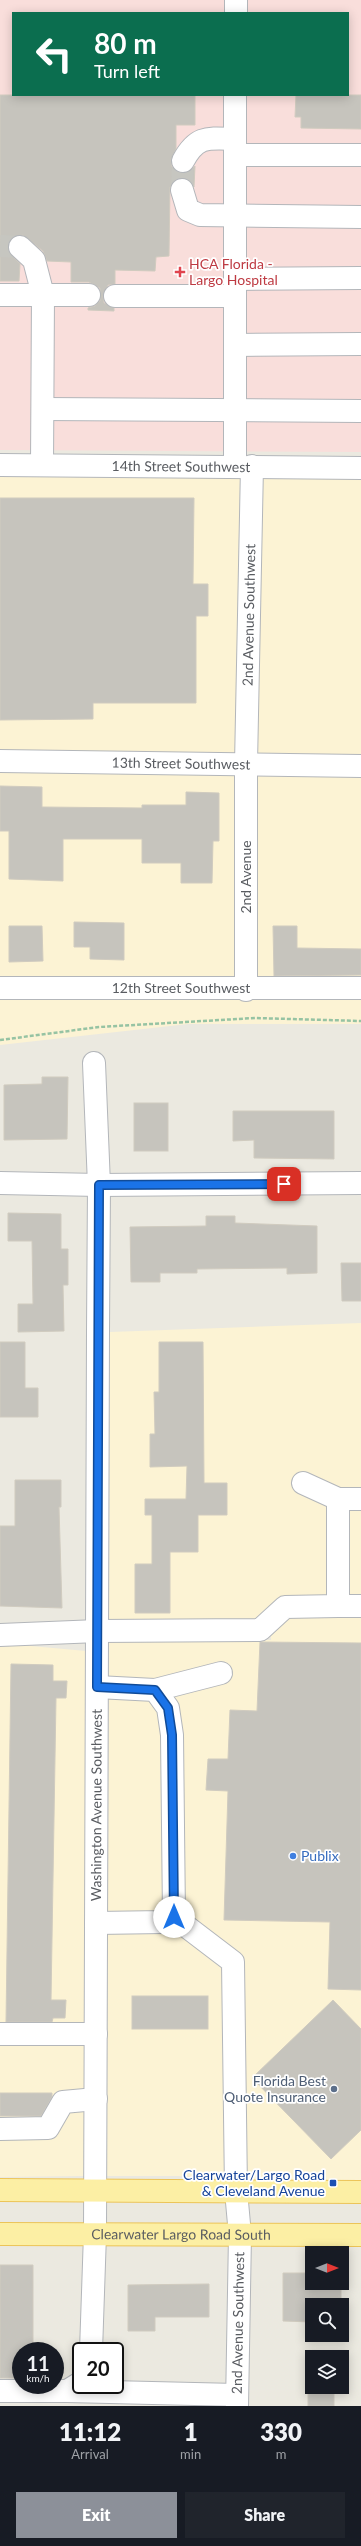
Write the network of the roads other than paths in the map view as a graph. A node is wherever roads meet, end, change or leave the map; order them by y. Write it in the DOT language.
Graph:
graph roads {
  1 [pos="236,0"];
  2 [pos="236,12"];
  3 [pos="235,96"];
  4 [pos="235,147"];
  5 [pos="361,155"];
  6 [pos="183,161"];
  7 [pos="182,190"];
  8 [pos="235,215"];
  9 [pos="361,218"];
  10 [pos="20,247"];
  11 [pos="361,278"];
  12 [pos="235,287"];
  13 [pos="0,295"];
  14 [pos="43,295"];
  15 [pos="89,295"];
  16 [pos="114,296"];
  17 [pos="235,344"];
  18 [pos="361,344"];
  19 [pos="43,409"];
  20 [pos="361,411"];
  21 [pos="235,412"];
  22 [pos="0,465"];
  23 [pos="42,465"];
  24 [pos="243,466"];
  25 [pos="361,468"];
  26 [pos="0,761"];
  27 [pos="246,764"];
  28 [pos="361,766"];
  29 [pos="0,988"];
  30 [pos="361,988"];
  31 [pos="246,990"];
  32 [pos="94,1063"];
  33 [pos="0,1182"];
  34 [pos="361,1183"];
  35 [pos="99,1185"];
  36 [pos="303,1483"];
  37 [pos="338,1499"];
  38 [pos="361,1499"];
  39 [pos="338,1606"];
  40 [pos="361,1606"];
  41 [pos="98,1631"];
  42 [pos="0,1635"];
  43 [pos="221,1673"];
  44 [pos="97,1687"];
  45 [pos="155,1690"];
  46 [pos="174,1917"];
  47 [pos="96,1923"];
  48 [pos="0,2034"];
  49 [pos="96,2034"];
  50 [pos="96,2099"];
  51 [pos="0,2129"];
  52 [pos="0,2190"];
  53 [pos="95,2190"];
  54 [pos="236,2191"];
  55 [pos="361,2192"];
  56 [pos="0,2234"];
  57 [pos="95,2234"];
  58 [pos="240,2234"];
  59 [pos="361,2235"];
  60 [pos="91,2342"];
  61 [pos="72,2387"];
  62 [pos="0,2391"];
  63 [pos="124,2391"];
  64 [pos="237,2401"];
  1 -- 2 [label="street"];
  3 -- 4 [label="street, 2nd Avenue Southwest"];
  4 -- 5 [label="street"];
  4 -- 6 [label="street"];
  4 -- 8 [label="street, 2nd Avenue Southwest"];
  7 -- 8 [label="street"];
  8 -- 9 [label="street"];
  8 -- 12 [label="street, 2nd Avenue Southwest"];
  10 -- 14 [label="street"];
  11 -- 12 [label="street"];
  12 -- 16 [label="street"];
  12 -- 17 [label="street, 2nd Avenue Southwest"];
  13 -- 14 [label="street"];
  14 -- 15 [label="street"];
  14 -- 19 [label="street"];
  17 -- 18 [label="street"];
  17 -- 21 [label="street, 2nd Avenue Southwest"];
  19 -- 21 [label="street"];
  19 -- 23 [label="street"];
  20 -- 21 [label="street"];
  21 -- 24 [label="street, 2nd Avenue Southwest"];
  22 -- 23 [label="street, 14th Street Southwest"];
  23 -- 24 [label="street, 14th Street Southwest"];
  24 -- 25 [label="street, 14th Street Southwest"];
  24 -- 27 [label="street, 2nd Avenue Southwest"];
  26 -- 27 [label="street, 13th Street Southwest"];
  27 -- 28 [label="street, 13th Street Southwest"];
  27 -- 31 [label="street, 2nd Avenue"];
  29 -- 31 [label="street, 12th Street Southwest"];
  30 -- 31 [label="street, 12th Street Southwest"];
  32 -- 35 [label="street, Washington Avenue Southwest"];
  33 -- 35 [label="street"];
  34 -- 35 [label="street"];
  35 -- 41 [label="street, Washington Avenue Southwest"];
  36 -- 37 [label="street"];
  37 -- 38 [label="street"];
  37 -- 39 [label="street"];
  39 -- 40 [label="street"];
  39 -- 41 [label="street"];
  41 -- 42 [label="street"];
  41 -- 44 [label="street, Washington Avenue Southwest"];
  43 -- 45 [label="street"];
  44 -- 45 [label="street"];
  44 -- 47 [label="street, Washington Avenue Southwest"];
  45 -- 46 [label="street"];
  46 -- 47 [label="street"];
  46 -- 54 [label="street, 2nd Avenue Southwest"];
  47 -- 49 [label="street, Washington Avenue Southwest"];
  48 -- 49 [label="street"];
  49 -- 50 [label="street, Washington Avenue Southwest"];
  50 -- 51 [label="street"];
  50 -- 53 [label="street, Washington Avenue Southwest"];
  52 -- 53 [label="main road"];
  53 -- 54 [label="main road"];
  53 -- 57 [label="street, Washington Avenue Southwest"];
  54 -- 55 [label="main road"];
  54 -- 58 [label="street, 2nd Avenue Southwest"];
  56 -- 57 [label="main road, Clearwater Largo Road South"];
  57 -- 58 [label="main road, Clearwater Largo Road South"];
  57 -- 60 [label="street, Washington Avenue Southwest"];
  58 -- 59 [label="main road, Clearwater Largo Road South"];
  58 -- 64 [label="street, 2nd Avenue Southwest"];
  61 -- 62 [label="street"];
  63 -- 64 [label="street"];
}
